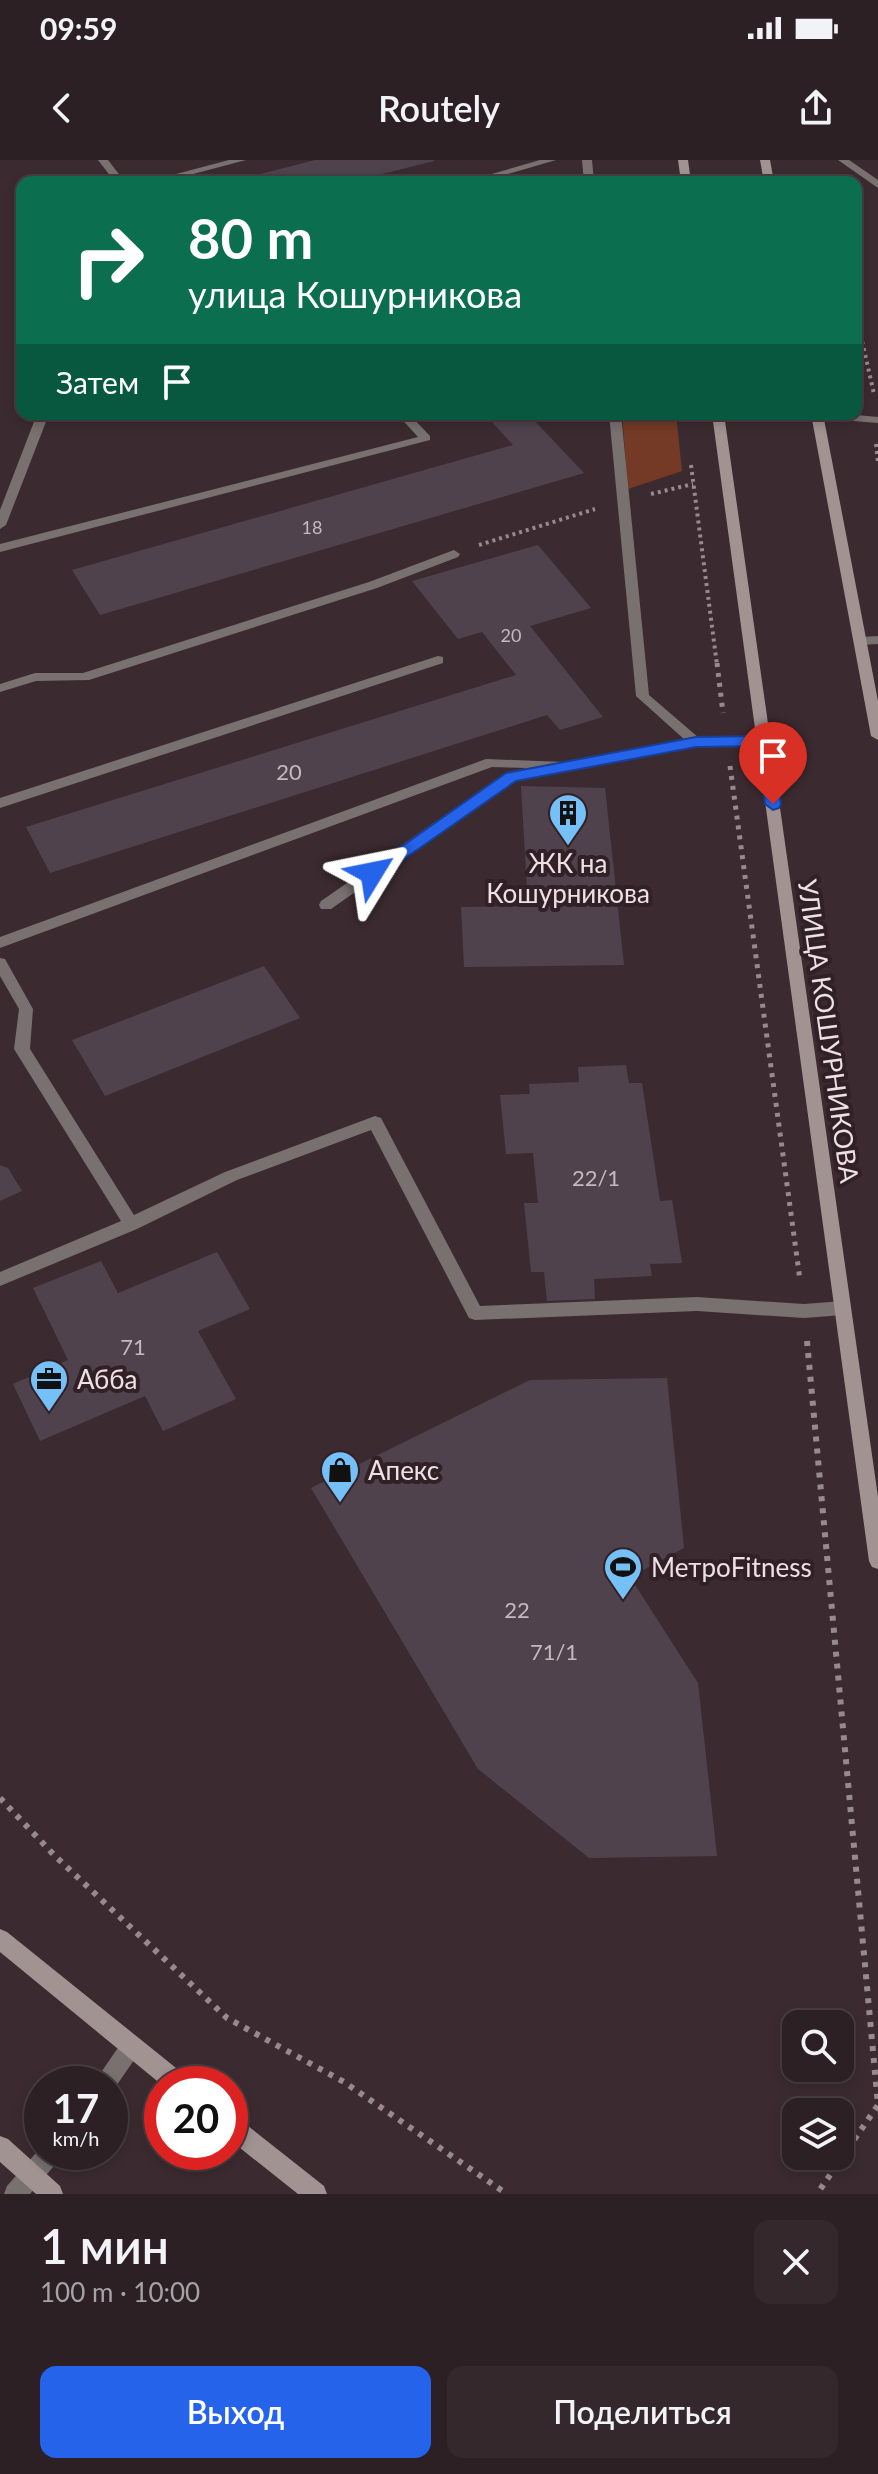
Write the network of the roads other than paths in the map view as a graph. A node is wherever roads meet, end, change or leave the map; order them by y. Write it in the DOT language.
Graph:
graph roads {
  1 [pos="103,160"];
  2 [pos="241,160"];
  3 [pos="551,160"];
  4 [pos="843,160"];
  5 [pos="115,176"];
  6 [pos="176,176"];
  7 [pos="491,176"];
  8 [pos="878,185"];
  9 [pos="41,420"];
  10 [pos="409,420"];
  11 [pos="616,420"];
  12 [pos="719,420"];
  13 [pos="818,420"];
  14 [pos="0,525"];
  15 [pos="0,548"];
  16 [pos="454,554"];
  17 [pos="878,640"];
  18 [pos="860,641"];
  19 [pos="438,660"];
  20 [pos="0,688"];
  21 [pos="878,736"];
  22 [pos="764,741"];
  23 [pos="696,742"];
  24 [pos="563,766"];
  25 [pos="0,803"];
  26 [pos="326,905"];
  27 [pos="0,943"];
  28 [pos="0,963"];
  29 [pos="131,1224"];
  30 [pos="0,1279"];
  31 [pos="843,1308"];
  32 [pos="878,1561"];
  33 [pos="0,1939"];
  34 [pos="132,2047"];
  35 [pos="118,2066"];
  36 [pos="156,2066"];
  37 [pos="248,2140"];
  38 [pos="0,2147"];
  39 [pos="37,2170"];
  40 [pos="32,2177"];
  41 [pos="15,2194"];
  42 [pos="52,2194"];
  43 [pos="316,2194"];
  1 -- 5 [label="lane"];
  2 -- 6 [label="lane"];
  3 -- 7 [label="lane"];
  4 -- 8 [label="lane"];
  9 -- 14 [label="lane"];
  10 -- 15 [label="lane"];
  11 -- 23 [label="lane"];
  12 -- 22 [label="main road, УЛИЦА КОШУРНИКОВА"];
  13 -- 18 [label="main road"];
  16 -- 20 [label="lane"];
  17 -- 18 [label="lane"];
  18 -- 21 [label="main road"];
  19 -- 25 [label="lane"];
  22 -- 23 [label="lane"];
  22 -- 31 [label="main road, УЛИЦА КОШУРНИКОВА"];
  23 -- 24 [label="lane"];
  24 -- 26 [label="lane"];
  24 -- 27 [label="lane"];
  28 -- 29 [label="lane"];
  29 -- 30 [label="lane"];
  29 -- 31 [label="lane"];
  31 -- 32 [label="main road, УЛИЦА КОШУРНИКОВА"];
  33 -- 34 [label="main road"];
  34 -- 35 [label="lane"];
  34 -- 36 [label="main road"];
  37 -- 43 [label="main road"];
  38 -- 40 [label="main road"];
  39 -- 40 [label="lane"];
  40 -- 41 [label="lane"];
  40 -- 42 [label="main road"];
}
